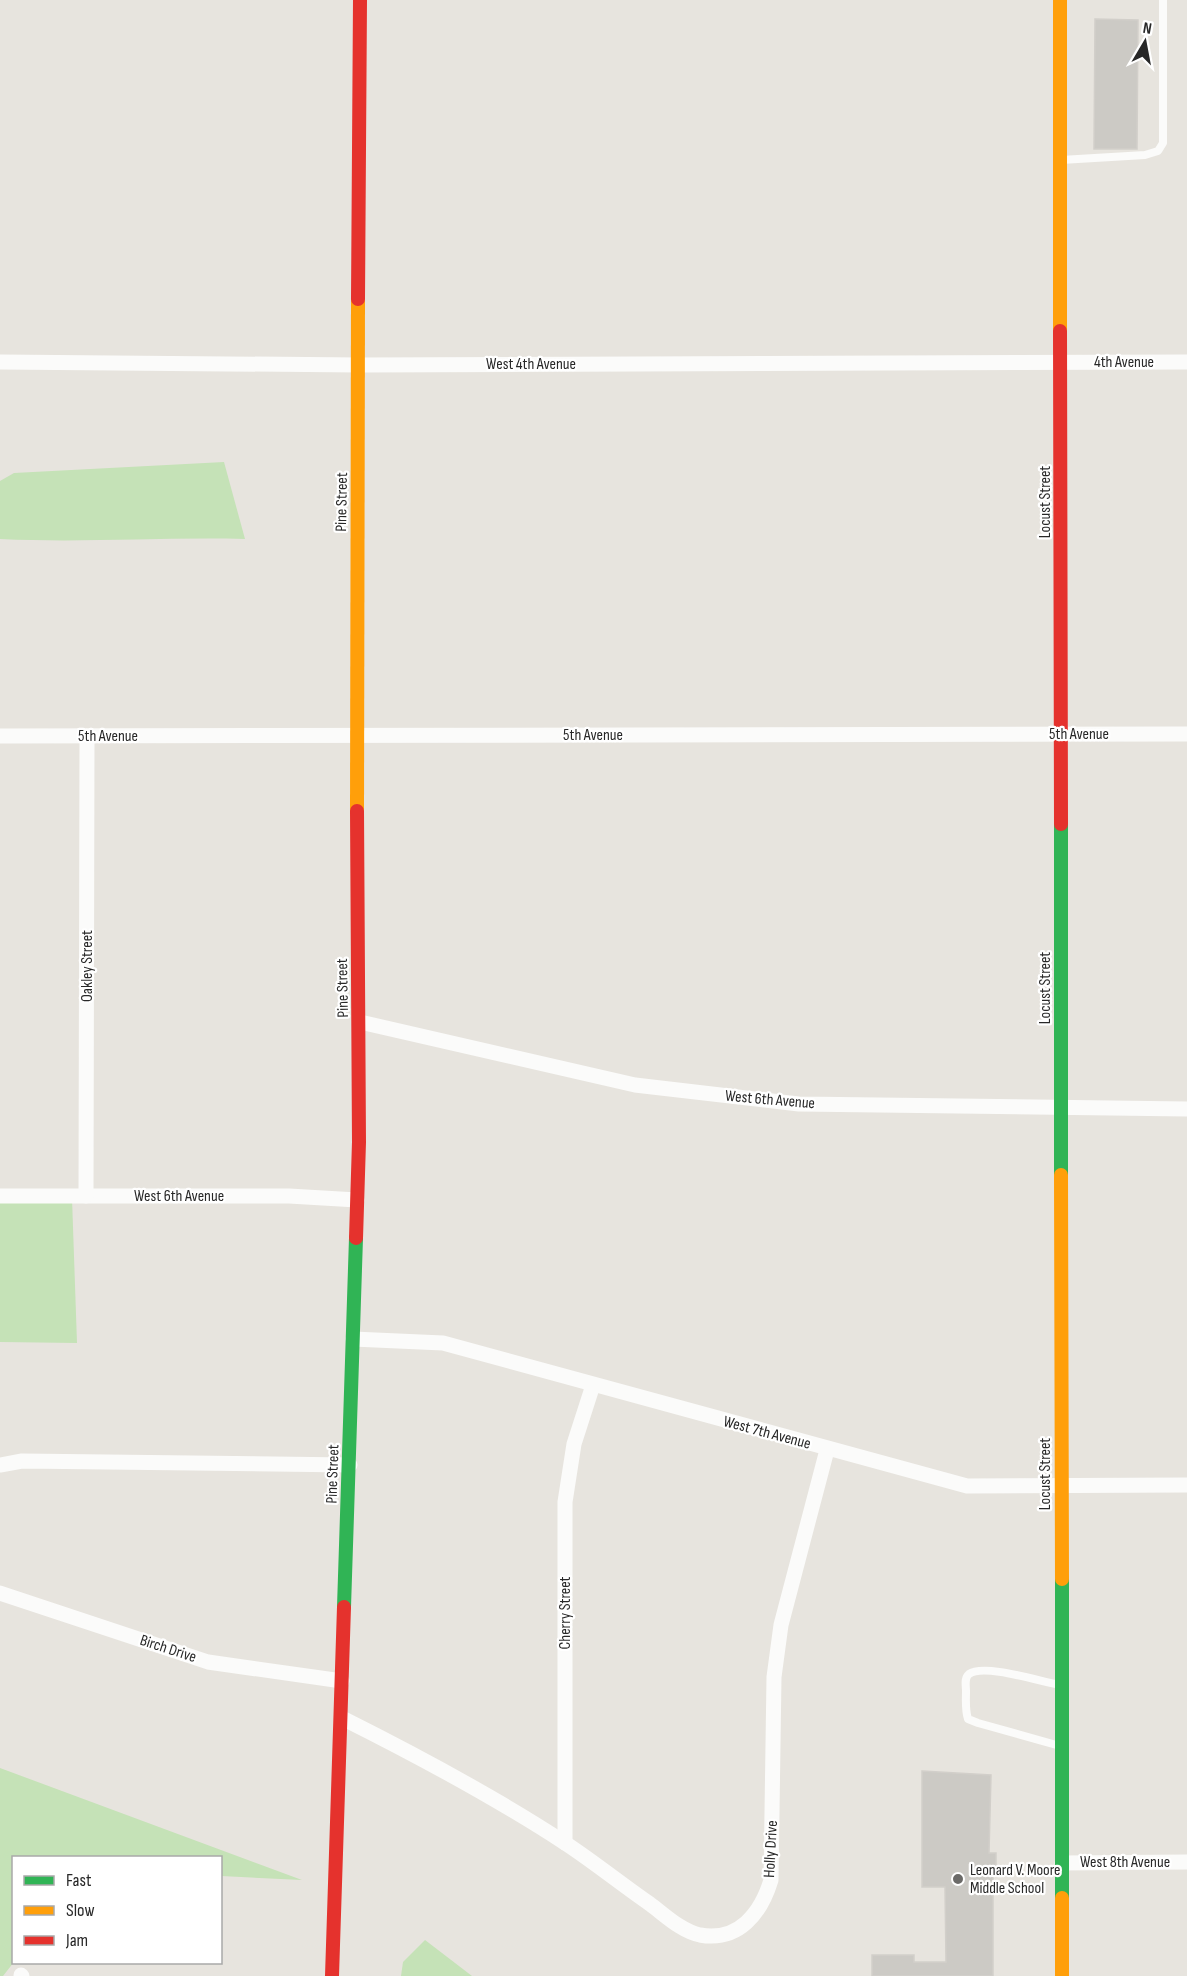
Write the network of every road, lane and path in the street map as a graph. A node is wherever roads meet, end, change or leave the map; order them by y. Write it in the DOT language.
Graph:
graph roads {
  1 [pos="360,0"];
  2 [pos="1060,0"];
  3 [pos="1163,0"];
  4 [pos="1061,160"];
  5 [pos="0,362"];
  6 [pos="1061,362"];
  7 [pos="1187,362"];
  8 [pos="360,365"];
  9 [pos="1062,734"];
  10 [pos="1187,734"];
  11 [pos="356,735"];
  12 [pos="0,736"];
  13 [pos="87,736"];
  14 [pos="360,1022"];
  15 [pos="1061,1109"];
  16 [pos="1187,1109"];
  17 [pos="0,1196"];
  18 [pos="86,1196"];
  19 [pos="357,1200"];
  20 [pos="353,1339"];
  21 [pos="593,1385"];
  22 [pos="827,1450"];
  23 [pos="0,1465"];
  24 [pos="350,1465"];
  25 [pos="1062,1485"];
  26 [pos="1187,1485"];
  27 [pos="0,1593"];
  28 [pos="342,1681"];
  29 [pos="1062,1686"];
  30 [pos="342,1718"];
  31 [pos="1060,1746"];
  32 [pos="565,1843"];
  33 [pos="1187,1862"];
  34 [pos="1062,1863"];
  35 [pos="332,1976"];
  36 [pos="1062,1976"];
  1 -- 8 [label="street, Pine Street"];
  2 -- 4 [label="street, Locust Street"];
  3 -- 4 [label="lane"];
  4 -- 6 [label="street, Locust Street"];
  5 -- 8 [label="street, West 4th Avenue"];
  6 -- 7 [label="street, 4th Avenue"];
  6 -- 8 [label="street, West 4th Avenue"];
  6 -- 9 [label="street, Locust Street"];
  8 -- 11 [label="street, Pine Street"];
  9 -- 10 [label="street, 5th Avenue"];
  9 -- 11 [label="street, 5th Avenue"];
  9 -- 15 [label="street, Locust Street"];
  11 -- 13 [label="street, 5th Avenue"];
  11 -- 14 [label="street, Pine Street"];
  12 -- 13 [label="street, 5th Avenue"];
  13 -- 18 [label="street, Oakley Street"];
  14 -- 15 [label="street, West 6th Avenue"];
  14 -- 19 [label="street, Pine Street"];
  15 -- 16 [label="street, West 6th Avenue"];
  15 -- 25 [label="street, Locust Street"];
  17 -- 18 [label="street, West 6th Avenue"];
  18 -- 19 [label="street, West 6th Avenue"];
  19 -- 20 [label="street, Pine Street"];
  20 -- 21 [label="street, West 7th Avenue"];
  20 -- 24 [label="street, Pine Street"];
  21 -- 22 [label="street, West 7th Avenue"];
  21 -- 32 [label="street, Cherry Street"];
  22 -- 25 [label="street, West 7th Avenue"];
  22 -- 32 [label="street, Holly Drive"];
  23 -- 24 [label="street"];
  24 -- 28 [label="street, Pine Street"];
  25 -- 26 [label="street, West 7th Avenue"];
  25 -- 29 [label="street, Locust Street"];
  27 -- 28 [label="street, Birch Drive"];
  28 -- 30 [label="street, Pine Street"];
  29 -- 31 [label="street, Locust Street"];
  29 -- 31 [label="lane"];
  30 -- 32 [label="street, Holly Drive"];
  30 -- 35 [label="street, Pine Street"];
  31 -- 34 [label="street, Locust Street"];
  33 -- 34 [label="street, West 8th Avenue"];
  34 -- 36 [label="street, Locust Street"];
}
